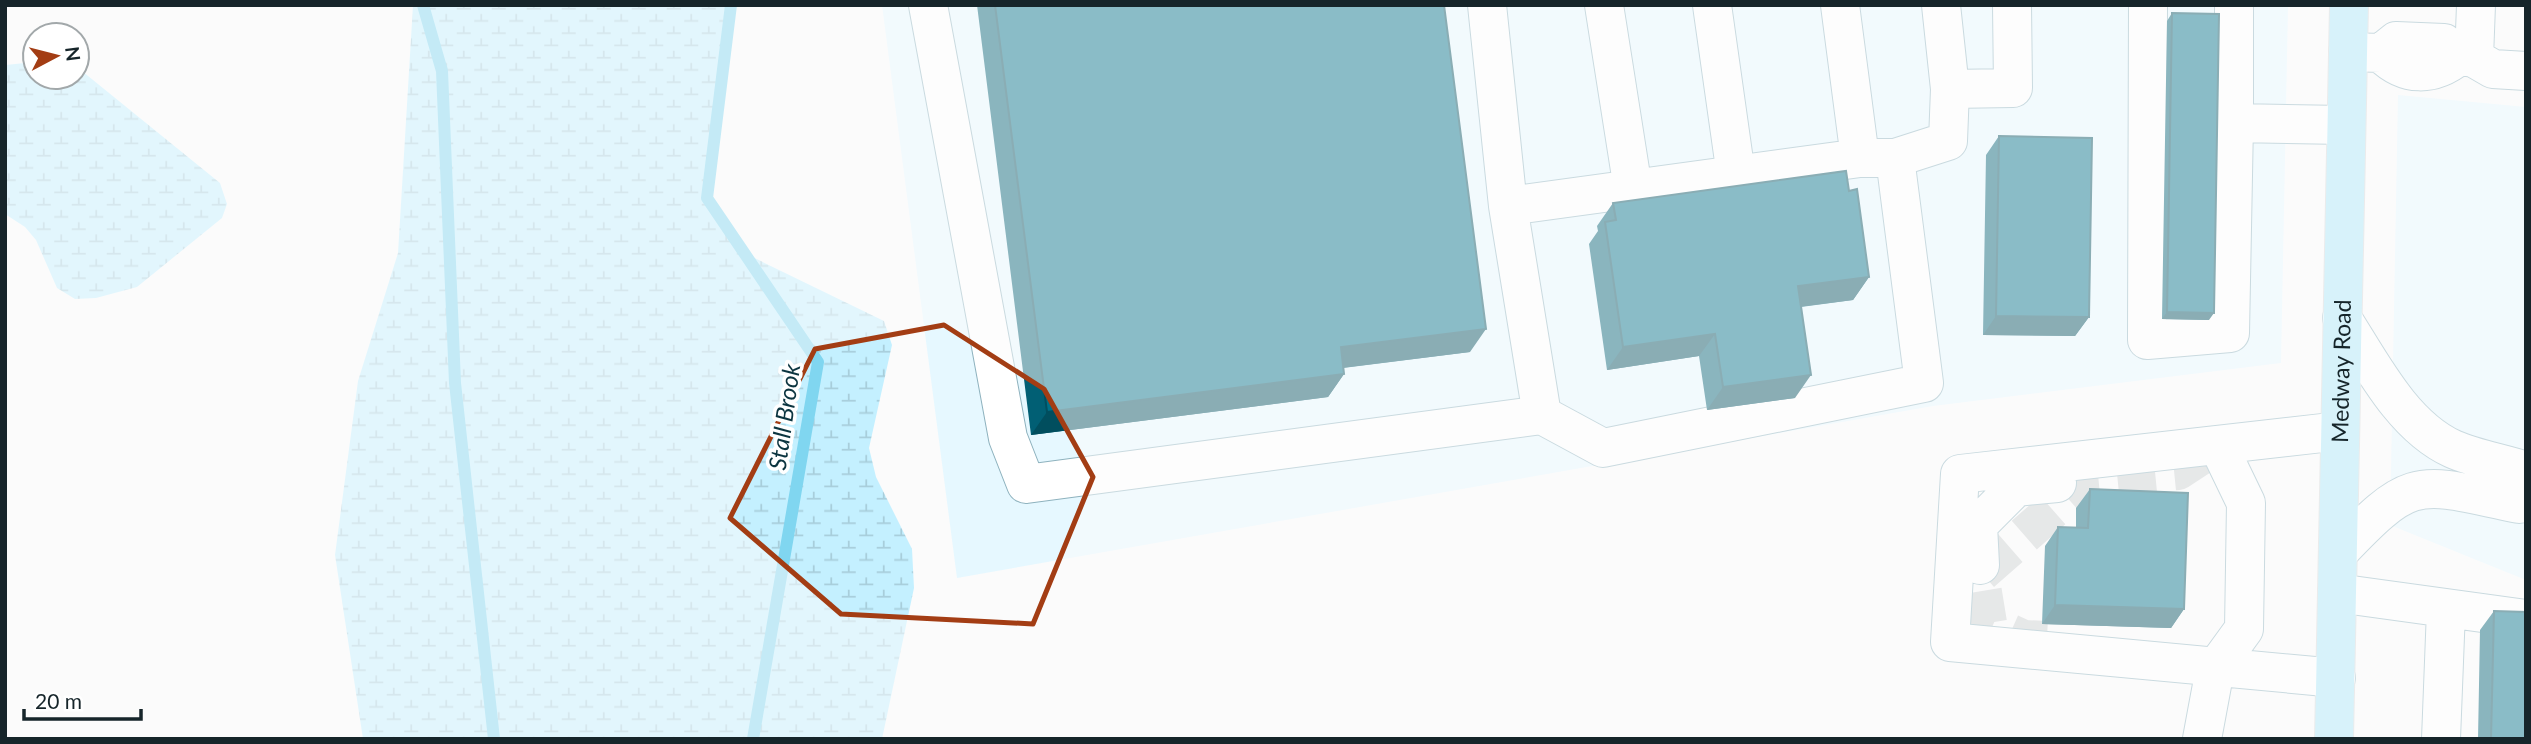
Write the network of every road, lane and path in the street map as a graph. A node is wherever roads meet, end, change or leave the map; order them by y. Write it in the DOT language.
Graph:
graph roads {
  1 [pos="928,5"];
  2 [pos="1487,5"];
  3 [pos="1604,5"];
  4 [pos="1712,5"];
  5 [pos="1840,5"];
  6 [pos="1941,5"];
  7 [pos="2012,5"];
  8 [pos="2148,5"];
  9 [pos="2234,5"];
  10 [pos="2349,5"];
  11 [pos="2476,5"];
  12 [pos="2365,53"];
  13 [pos="2466,57"];
  14 [pos="2526,71"];
  15 [pos="1950,89"];
  16 [pos="2225,125"];
  17 [pos="2344,125"];
  18 [pos="1877,158"];
  19 [pos="1736,175"];
  20 [pos="1633,189"];
  21 [pos="1508,206"];
  22 [pos="2342,318"];
  23 [pos="1542,415"];
  24 [pos="2340,430"];
  25 [pos="2218,444"];
  26 [pos="2526,471"];
  27 [pos="2087,480"];
  28 [pos="2526,500"];
  29 [pos="2338,553"];
  30 [pos="1980,575"];
  31 [pos="2337,593"];
  32 [pos="2446,610"];
  33 [pos="2526,619"];
  34 [pos="2215,669"];
  35 [pos="2336,678"];
  36 [pos="2202,739"];
  37 [pos="2334,739"];
  38 [pos="2441,739"];
  1 -- 23 [label="lane"];
  2 -- 21 [label="lane"];
  3 -- 20 [label="lane"];
  4 -- 19 [label="lane"];
  5 -- 18 [label="lane"];
  6 -- 15 [label="lane"];
  7 -- 15 [label="lane"];
  8 -- 16 [label="lane"];
  9 -- 16 [label="lane"];
  10 -- 12 [label="main road, Medway Road"];
  11 -- 13 [label="lane"];
  12 -- 13 [label="lane"];
  12 -- 17 [label="main road, Medway Road"];
  13 -- 14 [label="lane"];
  15 -- 18 [label="lane"];
  16 -- 17 [label="lane"];
  17 -- 22 [label="main road, Medway Road"];
  18 -- 19 [label="lane"];
  18 -- 23 [label="lane"];
  19 -- 20 [label="lane"];
  20 -- 21 [label="lane"];
  21 -- 23 [label="lane"];
  22 -- 24 [label="main road, Medway Road"];
  22 -- 26 [label="lane"];
  24 -- 25 [label="lane"];
  24 -- 29 [label="main road, Medway Road"];
  25 -- 34 [label="lane"];
  25 -- 34 [label="lane"];
  27 -- 30 [label="lane"];
  28 -- 29 [label="lane"];
  29 -- 31 [label="main road, Medway Road"];
  31 -- 32 [label="lane"];
  31 -- 35 [label="main road, Medway Road"];
  32 -- 33 [label="lane"];
  32 -- 38 [label="lane"];
  34 -- 35 [label="lane"];
  34 -- 36 [label="lane"];
  35 -- 37 [label="main road, Medway Road"];
}
